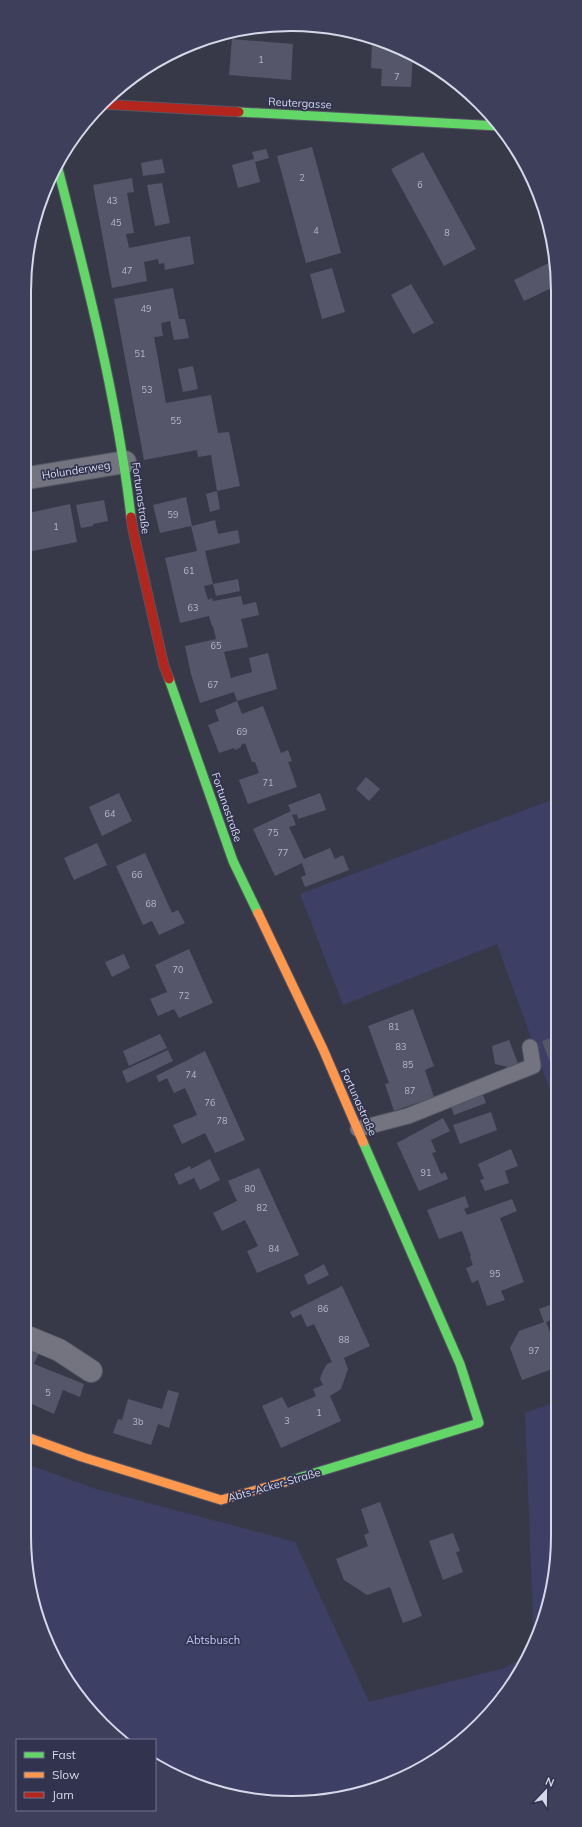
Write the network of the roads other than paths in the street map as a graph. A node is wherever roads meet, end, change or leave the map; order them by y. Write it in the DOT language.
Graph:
graph roads {
  1 [pos="110,105"];
  2 [pos="491,126"];
  3 [pos="59,174"];
  4 [pos="125,462"];
  5 [pos="31,478"];
  6 [pos="530,1047"];
  7 [pos="358,1129"];
  8 [pos="31,1338"];
  9 [pos="91,1371"];
  10 [pos="479,1422"];
  11 [pos="31,1439"];
  1 -- 2 [label="street, Reutergasse"];
  3 -- 4 [label="street, Fortunastraße"];
  4 -- 5 [label="street, Holunderweg"];
  4 -- 7 [label="street, Fortunastraße"];
  6 -- 7 [label="lane"];
  7 -- 10 [label="street, Fortunastraße"];
  8 -- 9 [label="street"];
  10 -- 11 [label="street, Abts-Acker-Straße"];
}
